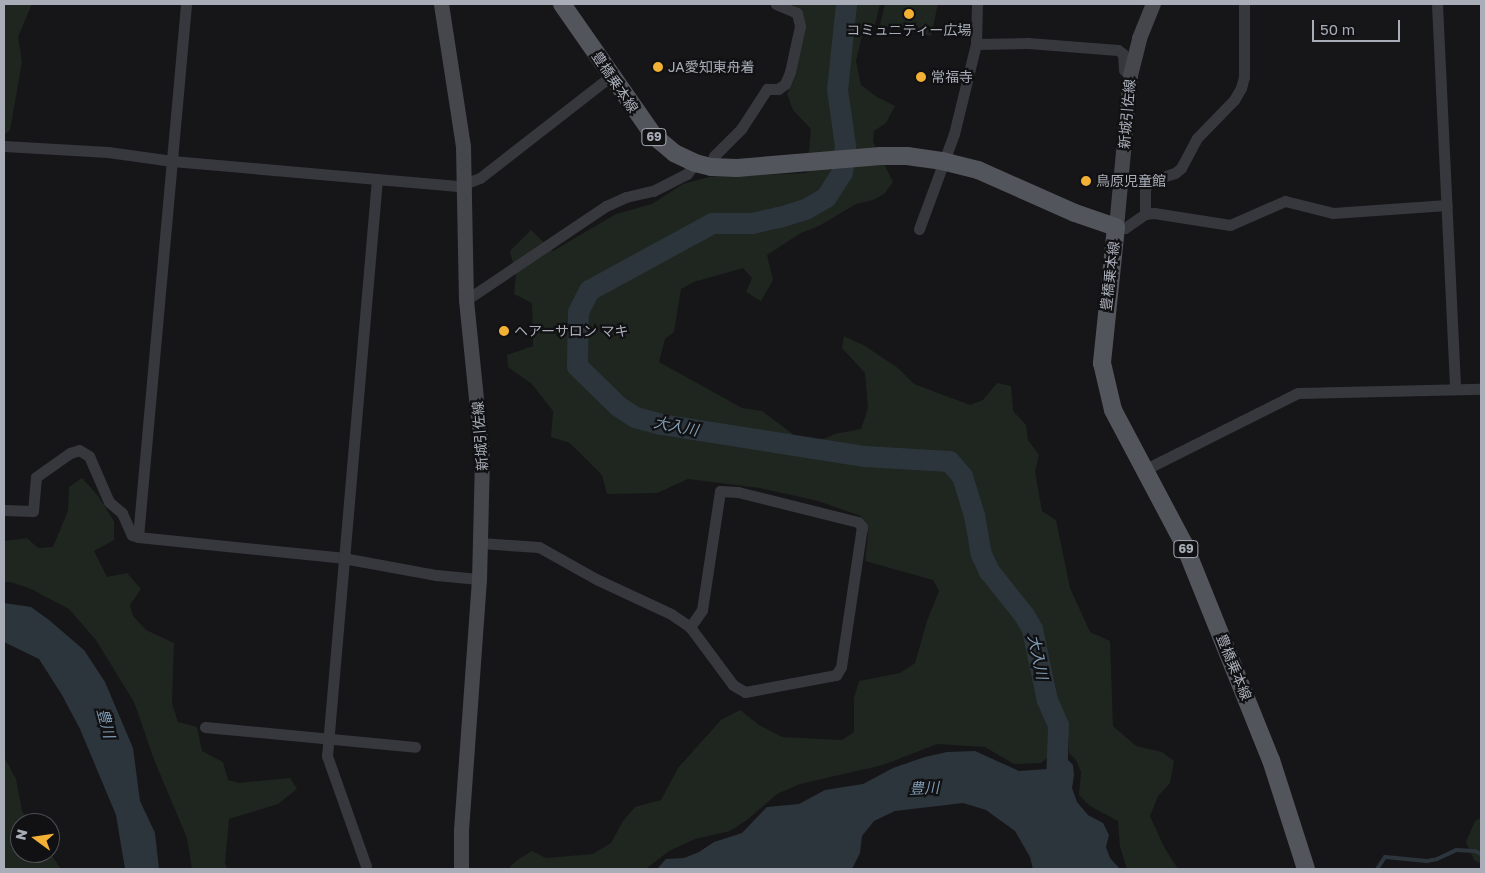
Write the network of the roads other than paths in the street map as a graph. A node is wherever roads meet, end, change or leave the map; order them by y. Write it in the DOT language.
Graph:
graph roads {
  1 [pos="186,4"];
  2 [pos="441,4"];
  3 [pos="562,4"];
  4 [pos="776,4"];
  5 [pos="977,4"];
  6 [pos="1153,4"];
  7 [pos="1244,4"];
  8 [pos="1438,4"];
  9 [pos="795,8"];
  10 [pos="976,44"];
  11 [pos="1130,75"];
  12 [pos="612,76"];
  13 [pos="4,146"];
  14 [pos="172,161"];
  15 [pos="942,161"];
  16 [pos="703,165"];
  17 [pos="377,179"];
  18 [pos="464,185"];
  19 [pos="1447,206"];
  20 [pos="1145,214"];
  21 [pos="1116,227"];
  22 [pos="919,229"];
  23 [pos="466,300"];
  24 [pos="1455,389"];
  25 [pos="1481,389"];
  26 [pos="1144,470"];
  27 [pos="4,510"];
  28 [pos="138,537"];
  29 [pos="480,543"];
  30 [pos="344,558"];
  31 [pos="479,579"];
  32 [pos="690,627"];
  33 [pos="205,727"];
  34 [pos="328,740"];
  35 [pos="415,746"];
  36 [pos="366,866"];
  37 [pos="461,869"];
  38 [pos="1306,869"];
  1 -- 14 [label="street"];
  2 -- 18 [label="main road, 新城引佐線"];
  3 -- 12 [label="main road, 豊橋乗本線 / 69"];
  4 -- 9 [label="street"];
  5 -- 10 [label="street"];
  6 -- 11 [label="main road, 新城引佐線"];
  7 -- 20 [label="street"];
  8 -- 19 [label="street"];
  9 -- 16 [label="street"];
  10 -- 11 [label="street"];
  10 -- 15 [label="street"];
  11 -- 21 [label="main road, 新城引佐線"];
  12 -- 16 [label="main road, 豊橋乗本線 / 69"];
  12 -- 18 [label="street"];
  13 -- 14 [label="street"];
  14 -- 17 [label="street"];
  14 -- 28 [label="street"];
  15 -- 16 [label="main road, 豊橋乗本線 / 69"];
  15 -- 21 [label="main road, 豊橋乗本線 / 69"];
  15 -- 22 [label="street"];
  16 -- 23 [label="street"];
  17 -- 18 [label="street"];
  17 -- 30 [label="street"];
  18 -- 23 [label="main road, 新城引佐線"];
  19 -- 20 [label="street"];
  19 -- 24 [label="street"];
  20 -- 21 [label="street"];
  21 -- 26 [label="main road, 豊橋乗本線 / 69"];
  23 -- 29 [label="main road, 新城引佐線"];
  24 -- 25 [label="street"];
  24 -- 26 [label="street"];
  26 -- 38 [label="main road, 豊橋乗本線 / 69"];
  27 -- 28 [label="street"];
  28 -- 30 [label="street"];
  29 -- 31 [label="main road, 新城引佐線"];
  29 -- 32 [label="street"];
  30 -- 31 [label="street"];
  30 -- 34 [label="street"];
  31 -- 37 [label="main road, 新城引佐線"];
  32 -- 32 [label="street"];
  33 -- 34 [label="street"];
  34 -- 35 [label="street"];
  34 -- 36 [label="street"];
}
